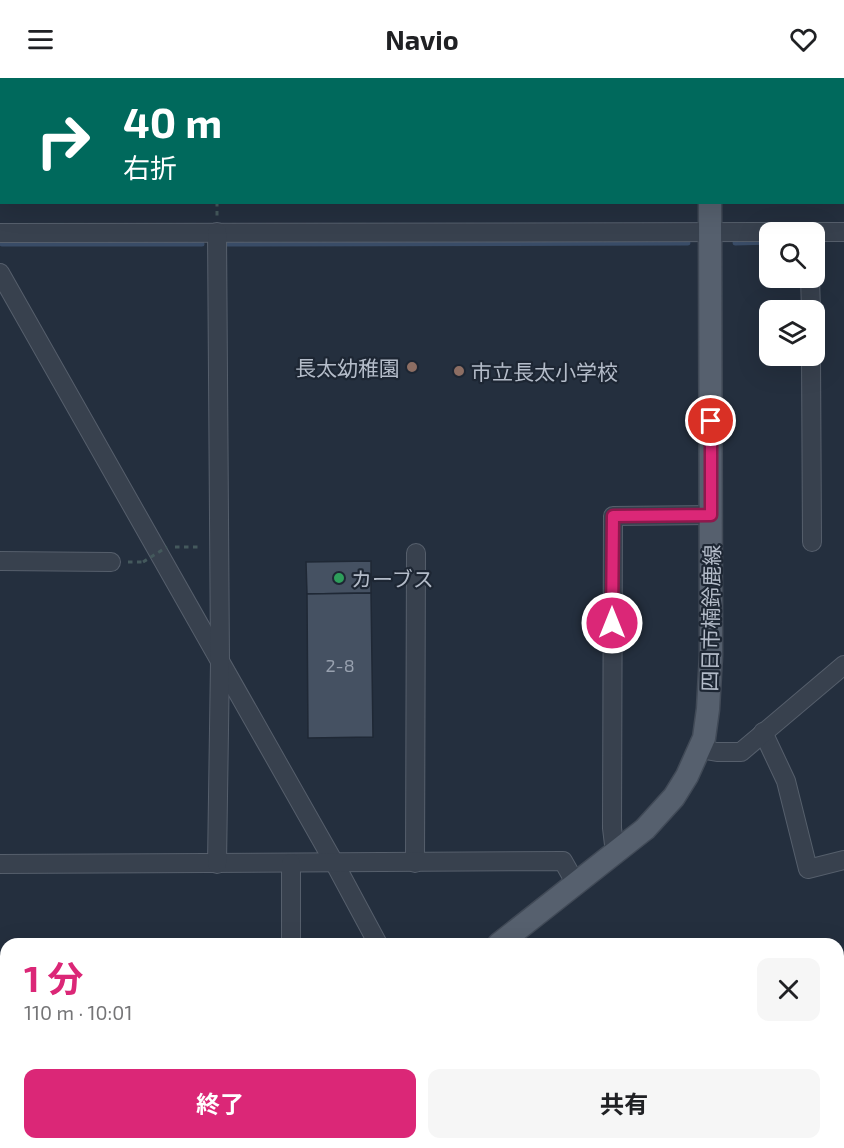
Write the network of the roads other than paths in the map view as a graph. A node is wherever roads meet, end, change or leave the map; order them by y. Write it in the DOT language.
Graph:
graph roads {
  1 [pos="710,204"];
  2 [pos="218,232"];
  3 [pos="710,232"];
  4 [pos="759,232"];
  5 [pos="825,232"];
  6 [pos="844,232"];
  7 [pos="0,233"];
  8 [pos="0,273"];
  9 [pos="811,366"];
  10 [pos="711,515"];
  11 [pos="812,542"];
  12 [pos="416,553"];
  13 [pos="0,561"];
  14 [pos="111,562"];
  15 [pos="220,662"];
  16 [pos="844,665"];
  17 [pos="763,732"];
  18 [pos="700,748"];
  19 [pos="615,853"];
  20 [pos="844,860"];
  21 [pos="291,863"];
  22 [pos="415,863"];
  23 [pos="0,864"];
  24 [pos="217,864"];
  25 [pos="335,864"];
  26 [pos="576,884"];
  27 [pos="291,938"];
  28 [pos="375,938"];
  29 [pos="507,938"];
  1 -- 3 [label="main road, 四日市楠鈴鹿線"];
  2 -- 3 [label="street"];
  2 -- 7 [label="street"];
  2 -- 15 [label="street"];
  3 -- 4 [label="street"];
  3 -- 10 [label="main road, 四日市楠鈴鹿線"];
  5 -- 6 [label="street"];
  8 -- 15 [label="street"];
  9 -- 11 [label="street"];
  10 -- 18 [label="main road, 四日市楠鈴鹿線"];
  10 -- 19 [label="street"];
  12 -- 22 [label="street"];
  13 -- 14 [label="street"];
  15 -- 24 [label="street"];
  15 -- 25 [label="street"];
  16 -- 17 [label="street"];
  17 -- 18 [label="street"];
  17 -- 20 [label="street"];
  18 -- 19 [label="main road, 四日市楠鈴鹿線"];
  19 -- 26 [label="main road, 四日市楠鈴鹿線"];
  21 -- 24 [label="street"];
  21 -- 25 [label="street"];
  21 -- 27 [label="street"];
  22 -- 25 [label="street"];
  22 -- 26 [label="street"];
  23 -- 24 [label="street"];
  25 -- 28 [label="street"];
  26 -- 29 [label="main road, 四日市楠鈴鹿線"];
}
